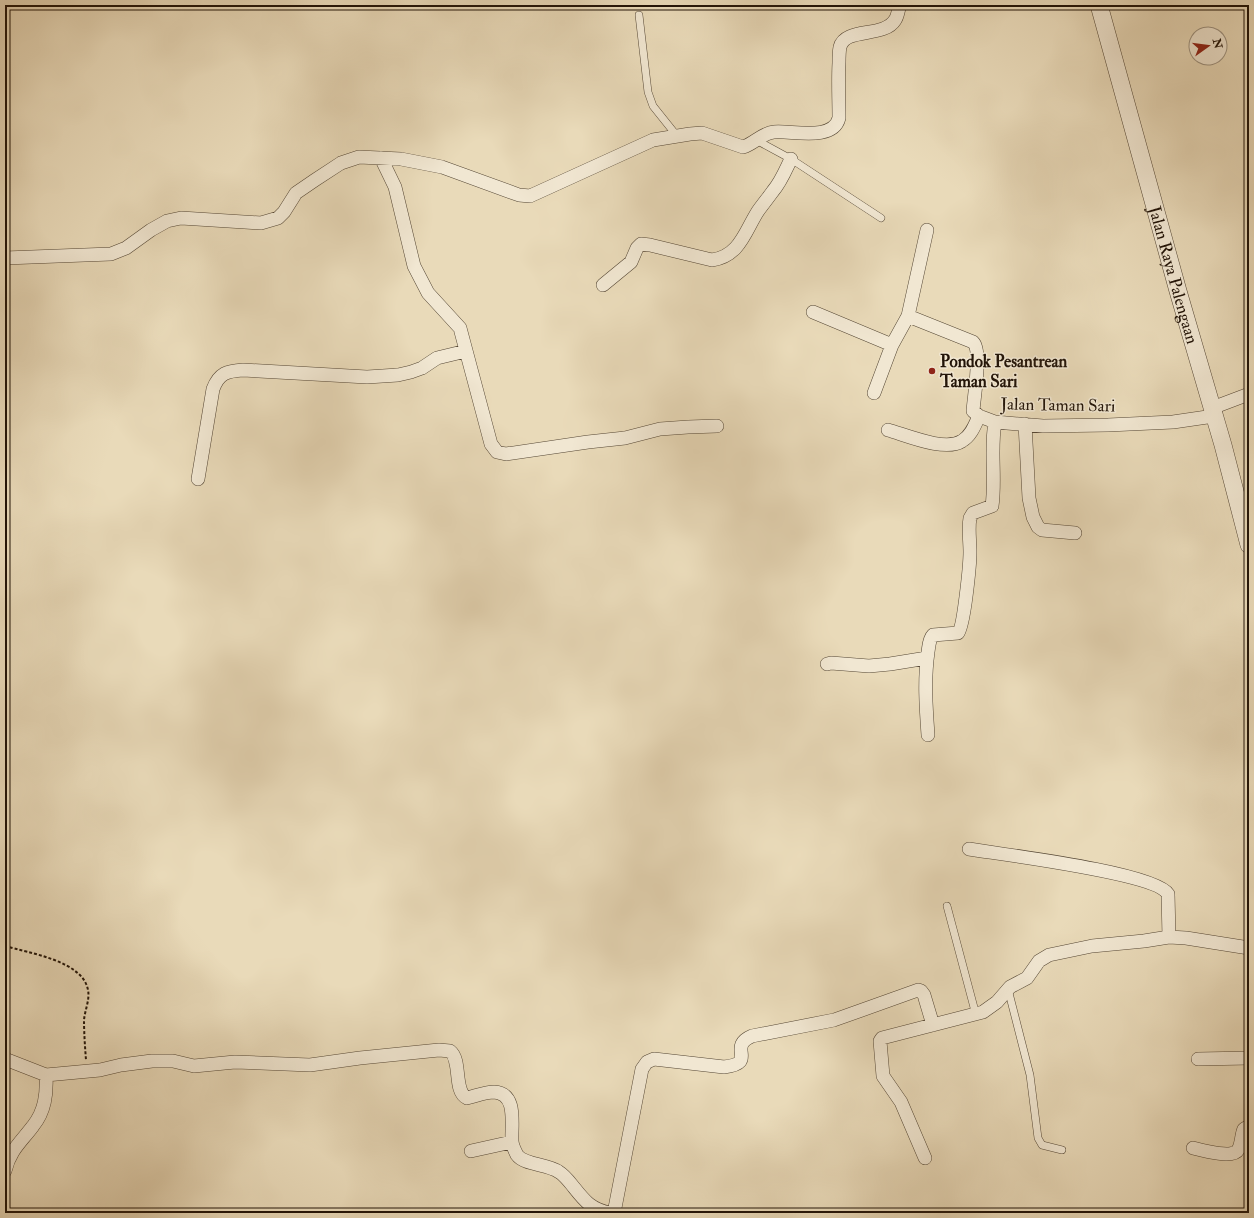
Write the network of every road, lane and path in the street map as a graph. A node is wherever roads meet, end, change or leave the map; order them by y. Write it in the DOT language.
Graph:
graph roads {
  1 [pos="900,5"];
  2 [pos="1099,5"];
  3 [pos="638,15"];
  4 [pos="677,136"];
  5 [pos="756,140"];
  6 [pos="381,158"];
  7 [pos="791,159"];
  8 [pos="881,218"];
  9 [pos="927,230"];
  10 [pos="5,258"];
  11 [pos="603,285"];
  12 [pos="813,312"];
  13 [pos="908,316"];
  14 [pos="892,345"];
  15 [pos="466,351"];
  16 [pos="874,393"];
  17 [pos="1249,394"];
  18 [pos="1213,412"];
  19 [pos="979,416"];
  20 [pos="995,422"];
  21 [pos="1025,424"];
  22 [pos="717,426"];
  23 [pos="888,430"];
  24 [pos="198,479"];
  25 [pos="1075,533"];
  26 [pos="1249,545"];
  27 [pos="927,658"];
  28 [pos="827,664"];
  29 [pos="928,735"];
  30 [pos="969,849"];
  31 [pos="947,906"];
  32 [pos="1169,937"];
  33 [pos="5,946"];
  34 [pos="1249,948"];
  35 [pos="1008,989"];
  36 [pos="976,1015"];
  37 [pos="933,1025"];
  38 [pos="1249,1058"];
  39 [pos="5,1059"];
  40 [pos="1198,1059"];
  41 [pos="87,1071"];
  42 [pos="46,1075"];
  43 [pos="1249,1126"];
  44 [pos="512,1142"];
  45 [pos="1193,1148"];
  46 [pos="1062,1150"];
  47 [pos="471,1151"];
  48 [pos="925,1158"];
  49 [pos="5,1171"];
  50 [pos="610,1213"];
  51 [pos="614,1213"];
  1 -- 5 [label="street"];
  2 -- 18 [label="street, Jalan Raya Palengaan"];
  3 -- 4 [label="lane"];
  4 -- 5 [label="street"];
  4 -- 6 [label="street"];
  5 -- 7 [label="lane"];
  6 -- 10 [label="street"];
  6 -- 15 [label="street"];
  7 -- 8 [label="lane"];
  7 -- 11 [label="street"];
  9 -- 13 [label="street"];
  12 -- 14 [label="street"];
  13 -- 14 [label="street"];
  13 -- 19 [label="street, Jalan Taman Sari"];
  14 -- 16 [label="street"];
  15 -- 22 [label="street"];
  15 -- 24 [label="street"];
  17 -- 18 [label="street, Jalan Taman Sari"];
  18 -- 21 [label="street, Jalan Taman Sari"];
  18 -- 26 [label="street, Jalan Raya Palengaan"];
  19 -- 20 [label="street, Jalan Taman Sari"];
  19 -- 23 [label="street"];
  20 -- 21 [label="street, Jalan Taman Sari"];
  20 -- 27 [label="street"];
  21 -- 25 [label="street"];
  27 -- 28 [label="street"];
  27 -- 29 [label="street"];
  30 -- 32 [label="street"];
  31 -- 36 [label="lane"];
  32 -- 34 [label="street"];
  32 -- 35 [label="street"];
  33 -- 41 [label="path"];
  35 -- 36 [label="street"];
  35 -- 46 [label="lane"];
  36 -- 37 [label="street"];
  37 -- 48 [label="street"];
  37 -- 51 [label="street"];
  38 -- 40 [label="street"];
  39 -- 42 [label="street"];
  41 -- 42 [label="street"];
  41 -- 44 [label="street"];
  42 -- 49 [label="street"];
  43 -- 45 [label="street"];
  44 -- 47 [label="street"];
  44 -- 50 [label="street"];
}
